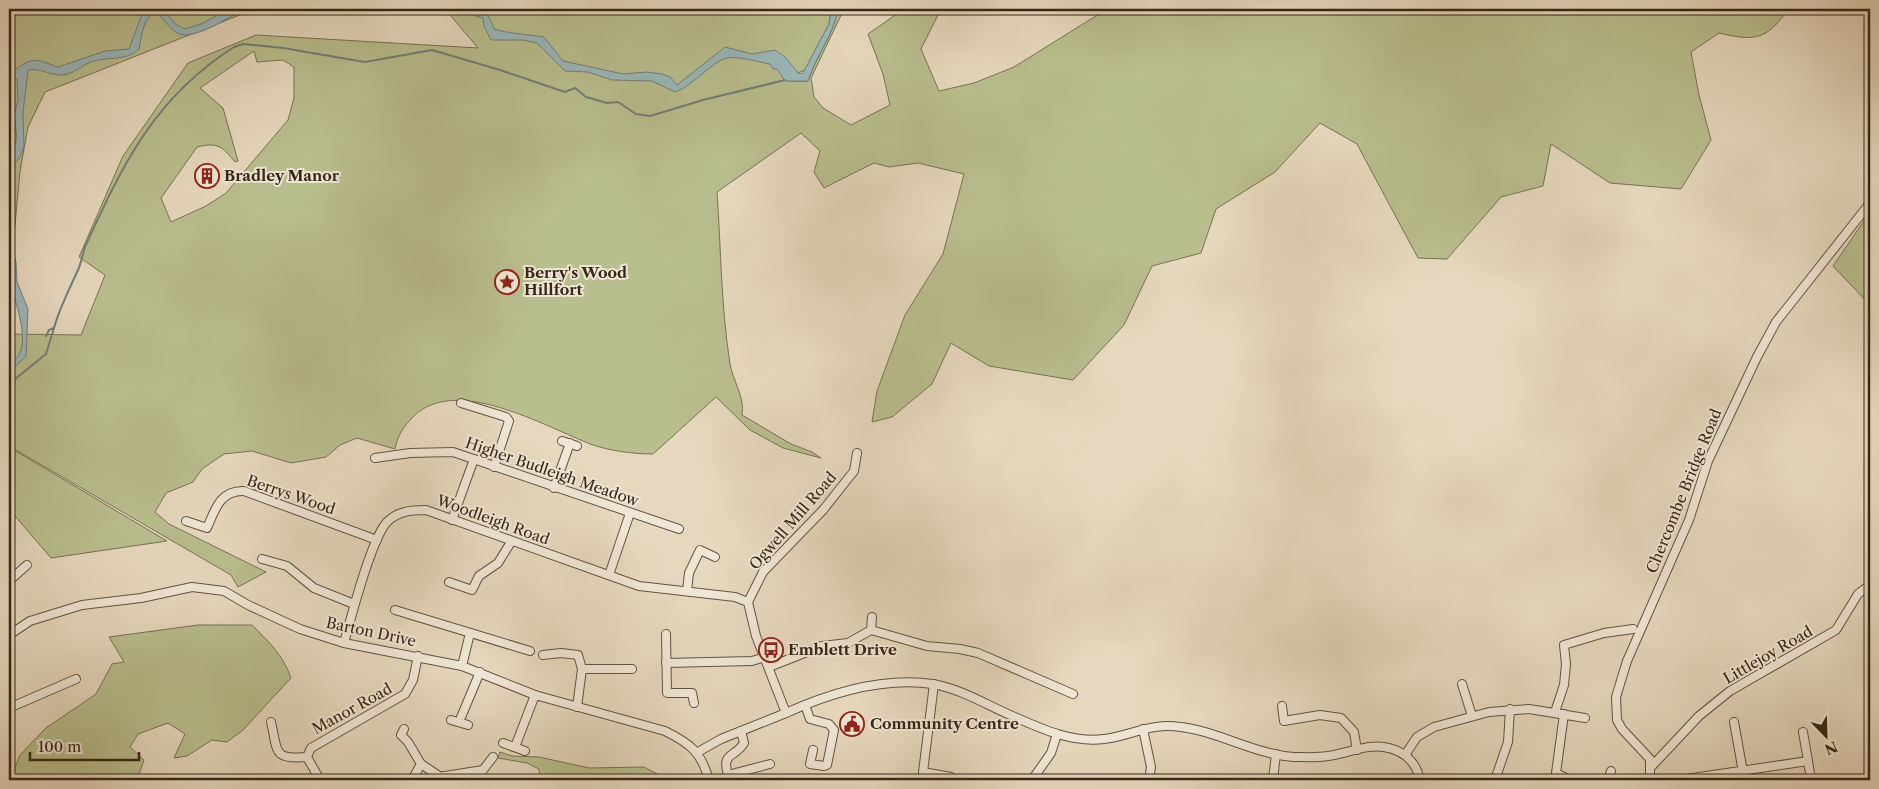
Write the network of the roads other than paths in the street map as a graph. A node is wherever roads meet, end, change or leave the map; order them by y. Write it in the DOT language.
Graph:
graph roads {
  1 [pos="1870,203"];
  2 [pos="461,403"];
  3 [pos="570,443"];
  4 [pos="856,453"];
  5 [pos="375,458"];
  6 [pos="474,459"];
  7 [pos="494,467"];
  8 [pos="554,488"];
  9 [pos="630,513"];
  10 [pos="452,520"];
  11 [pos="186,521"];
  12 [pos="660,523"];
  13 [pos="679,529"];
  14 [pos="657,532"];
  15 [pos="377,540"];
  16 [pos="511,542"];
  17 [pos="715,557"];
  18 [pos="262,559"];
  19 [pos="27,565"];
  20 [pos="609,575"];
  21 [pos="9,581"];
  22 [pos="449,582"];
  23 [pos="1870,585"];
  24 [pos="687,591"];
  25 [pos="748,602"];
  26 [pos="354,604"];
  27 [pos="395,610"];
  28 [pos="872,617"];
  29 [pos="871,630"];
  30 [pos="1633,630"];
  31 [pos="470,633"];
  32 [pos="9,634"];
  33 [pos="666,634"];
  34 [pos="344,643"];
  35 [pos="530,651"];
  36 [pos="540,655"];
  37 [pos="418,656"];
  38 [pos="765,656"];
  39 [pos="666,662"];
  40 [pos="462,666"];
  41 [pos="769,667"];
  42 [pos="582,669"];
  43 [pos="632,669"];
  44 [pos="480,672"];
  45 [pos="934,684"];
  46 [pos="1462,684"];
  47 [pos="74,691"];
  48 [pos="1073,694"];
  49 [pos="535,695"];
  50 [pos="694,703"];
  51 [pos="576,706"];
  52 [pos="805,706"];
  53 [pos="1282,706"];
  54 [pos="9,708"];
  55 [pos="1510,709"];
  56 [pos="1555,712"];
  57 [pos="786,713"];
  58 [pos="1564,714"];
  59 [pos="1472,716"];
  60 [pos="1585,718"];
  61 [pos="271,722"];
  62 [pos="1734,722"];
  63 [pos="468,725"];
  64 [pos="404,729"];
  65 [pos="1143,729"];
  66 [pos="741,730"];
  67 [pos="1803,732"];
  68 [pos="1057,734"];
  69 [pos="502,743"];
  70 [pos="515,747"];
  71 [pos="813,750"];
  72 [pos="1357,750"];
  73 [pos="525,752"];
  74 [pos="698,752"];
  75 [pos="1276,754"];
  76 [pos="1405,754"];
  77 [pos="306,757"];
  78 [pos="493,757"];
  79 [pos="1808,761"];
  80 [pos="421,764"];
  81 [pos="770,764"];
  82 [pos="1652,766"];
  83 [pos="1611,771"];
  84 [pos="1743,772"];
  85 [pos="439,776"];
  86 [pos="952,777"];
  87 [pos="1555,777"];
  88 [pos="320,780"];
  89 [pos="412,780"];
  90 [pos="420,780"];
  91 [pos="709,780"];
  92 [pos="1032,780"];
  93 [pos="1149,780"];
  94 [pos="1273,780"];
  95 [pos="1420,780"];
  96 [pos="1479,780"];
  97 [pos="1495,780"];
  98 [pos="1570,780"];
  99 [pos="1608,780"];
  100 [pos="1650,780"];
  101 [pos="1679,780"];
  102 [pos="1811,780"];
  1 -- 82 [label="street, Chercombe Bridge Road"];
  2 -- 7 [label="street"];
  3 -- 8 [label="street"];
  4 -- 25 [label="street, Ogwell Mill Road"];
  5 -- 6 [label="street, Higher Budleigh Meadow"];
  6 -- 7 [label="street, Higher Budleigh Meadow"];
  6 -- 10 [label="street"];
  7 -- 8 [label="street, Higher Budleigh Meadow"];
  8 -- 9 [label="street, Higher Budleigh Meadow"];
  9 -- 12 [label="street, Higher Budleigh Meadow"];
  9 -- 20 [label="street"];
  10 -- 15 [label="street, Woodleigh Road"];
  10 -- 16 [label="street, Woodleigh Road"];
  11 -- 15 [label="street, Berrys Wood"];
  12 -- 13 [label="street, Higher Budleigh Meadow"];
  12 -- 14 [label="street"];
  15 -- 26 [label="street, Woodleigh Road"];
  16 -- 20 [label="street, Woodleigh Road"];
  16 -- 22 [label="street"];
  17 -- 24 [label="street"];
  18 -- 26 [label="street"];
  19 -- 21 [label="street"];
  20 -- 24 [label="street, Woodleigh Road"];
  23 -- 82 [label="street, Littlejoy Road"];
  24 -- 25 [label="street, Woodleigh Road"];
  25 -- 38 [label="street"];
  26 -- 34 [label="street, Woodleigh Road"];
  27 -- 31 [label="street"];
  28 -- 29 [label="street"];
  29 -- 41 [label="street"];
  29 -- 48 [label="street"];
  30 -- 56 [label="street"];
  31 -- 35 [label="street"];
  31 -- 40 [label="street"];
  32 -- 34 [label="street, Barton Drive"];
  33 -- 39 [label="street"];
  34 -- 37 [label="street, Barton Drive"];
  36 -- 42 [label="street"];
  37 -- 40 [label="street, Barton Drive"];
  37 -- 77 [label="street, Manor Road"];
  38 -- 39 [label="street"];
  38 -- 41 [label="street"];
  39 -- 50 [label="street"];
  40 -- 44 [label="street, Barton Drive"];
  41 -- 57 [label="street"];
  42 -- 43 [label="street"];
  42 -- 51 [label="street"];
  44 -- 49 [label="street, Barton Drive"];
  44 -- 63 [label="street"];
  45 -- 52 [label="street"];
  45 -- 68 [label="street"];
  45 -- 86 [label="street"];
  46 -- 59 [label="street"];
  47 -- 54 [label="street"];
  49 -- 51 [label="street, Barton Drive"];
  49 -- 70 [label="street"];
  51 -- 74 [label="street, Barton Drive"];
  52 -- 57 [label="street"];
  52 -- 71 [label="street"];
  53 -- 72 [label="street"];
  55 -- 56 [label="street"];
  55 -- 59 [label="street"];
  55 -- 97 [label="street"];
  56 -- 58 [label="street"];
  57 -- 66 [label="street"];
  58 -- 60 [label="street"];
  58 -- 87 [label="street"];
  59 -- 76 [label="street"];
  61 -- 77 [label="street, Manor Road"];
  62 -- 84 [label="street"];
  64 -- 80 [label="street"];
  65 -- 68 [label="street"];
  65 -- 75 [label="street"];
  65 -- 93 [label="street"];
  66 -- 74 [label="street"];
  66 -- 81 [label="street"];
  67 -- 79 [label="street"];
  68 -- 92 [label="street"];
  69 -- 70 [label="street"];
  70 -- 73 [label="street"];
  72 -- 75 [label="street"];
  72 -- 76 [label="street"];
  74 -- 91 [label="street"];
  75 -- 94 [label="street"];
  76 -- 95 [label="street"];
  77 -- 88 [label="street, Manor Road"];
  78 -- 85 [label="street"];
  79 -- 84 [label="street"];
  79 -- 102 [label="street"];
  80 -- 85 [label="street"];
  80 -- 89 [label="street"];
  82 -- 100 [label="street"];
  83 -- 99 [label="street"];
  84 -- 101 [label="street"];
  85 -- 90 [label="street"];
  87 -- 98 [label="street"];
  96 -- 97 [label="street"];
}
